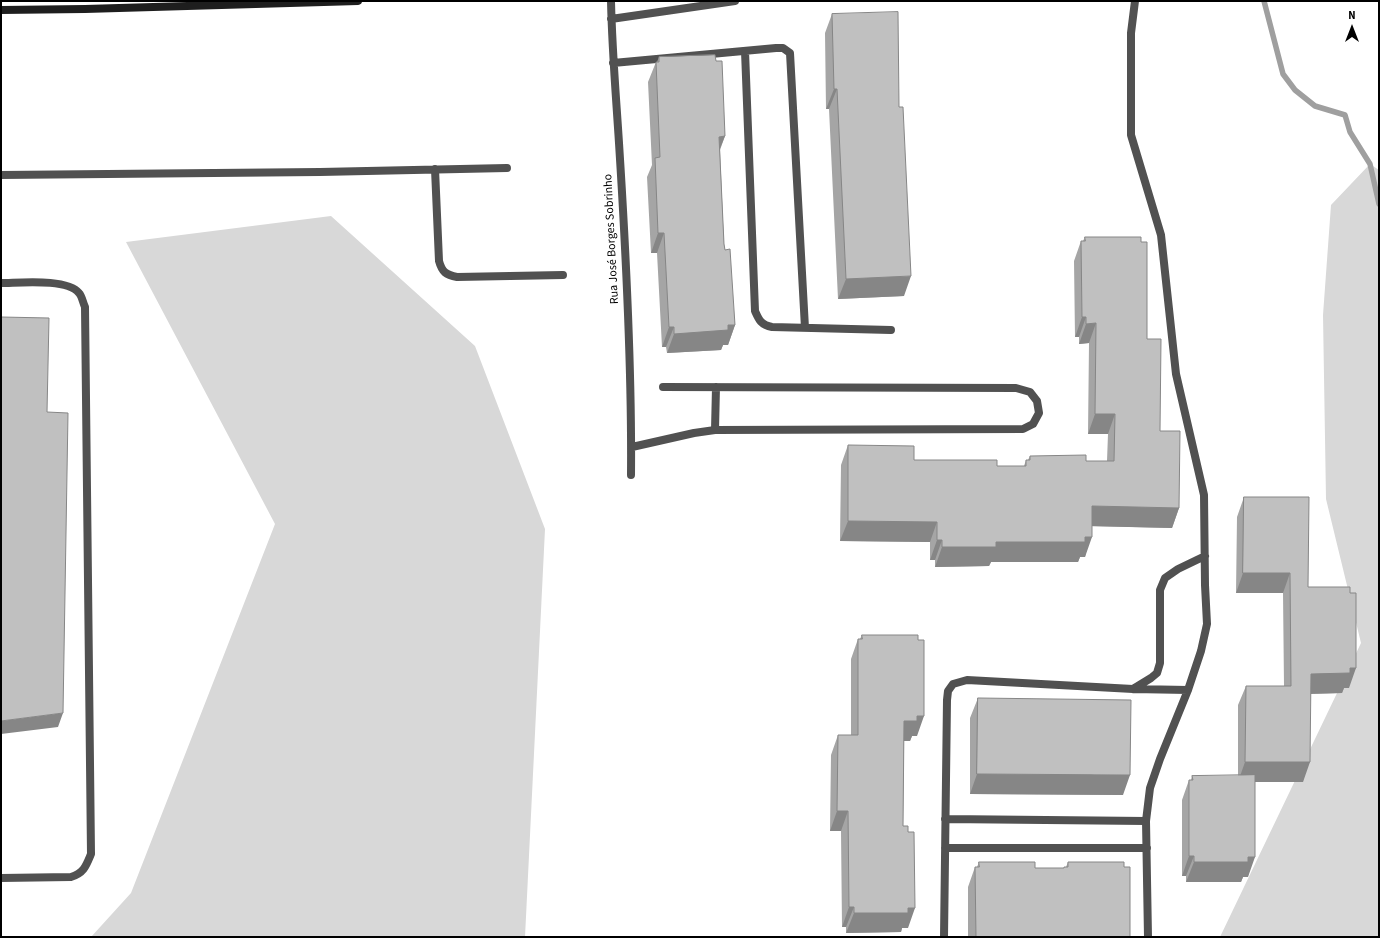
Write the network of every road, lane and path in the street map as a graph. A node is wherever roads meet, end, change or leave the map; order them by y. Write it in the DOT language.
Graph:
graph roads {
  1 [pos="358,1"];
  2 [pos="611,1"];
  3 [pos="735,1"];
  4 [pos="1135,1"];
  5 [pos="1,10"];
  6 [pos="611,19"];
  7 [pos="745,51"];
  8 [pos="613,63"];
  9 [pos="507,168"];
  10 [pos="435,169"];
  11 [pos="1,175"];
  12 [pos="563,275"];
  13 [pos="1,283"];
  14 [pos="805,328"];
  15 [pos="891,330"];
  16 [pos="663,387"];
  17 [pos="716,387"];
  18 [pos="715,430"];
  19 [pos="632,447"];
  20 [pos="631,475"];
  21 [pos="1204,556"];
  22 [pos="1133,689"];
  23 [pos="1188,690"];
  24 [pos="946,819"];
  25 [pos="1146,822"];
  26 [pos="945,848"];
  27 [pos="1147,848"];
  28 [pos="1,878"];
  29 [pos="944,937"];
  30 [pos="1148,937"];
  1 -- 5 [label="street"];
  2 -- 6 [label="street, Rua José Borges Sobrinho"];
  3 -- 6 [label="street"];
  4 -- 21 [label="street"];
  6 -- 8 [label="street, Rua José Borges Sobrinho"];
  7 -- 8 [label="street"];
  7 -- 14 [label="street"];
  7 -- 14 [label="street"];
  8 -- 19 [label="street, Rua José Borges Sobrinho"];
  9 -- 10 [label="street"];
  10 -- 11 [label="street"];
  10 -- 12 [label="street"];
  13 -- 28 [label="street"];
  14 -- 15 [label="street"];
  16 -- 17 [label="street"];
  17 -- 18 [label="street"];
  17 -- 18 [label="street"];
  18 -- 19 [label="street"];
  19 -- 20 [label="street, Rua José Borges Sobrinho"];
  21 -- 22 [label="street"];
  21 -- 23 [label="street"];
  22 -- 23 [label="street"];
  22 -- 24 [label="street"];
  23 -- 25 [label="street"];
  24 -- 25 [label="street"];
  24 -- 26 [label="street"];
  25 -- 27 [label="street"];
  26 -- 27 [label="street"];
  26 -- 29 [label="street"];
  27 -- 30 [label="street"];
}
